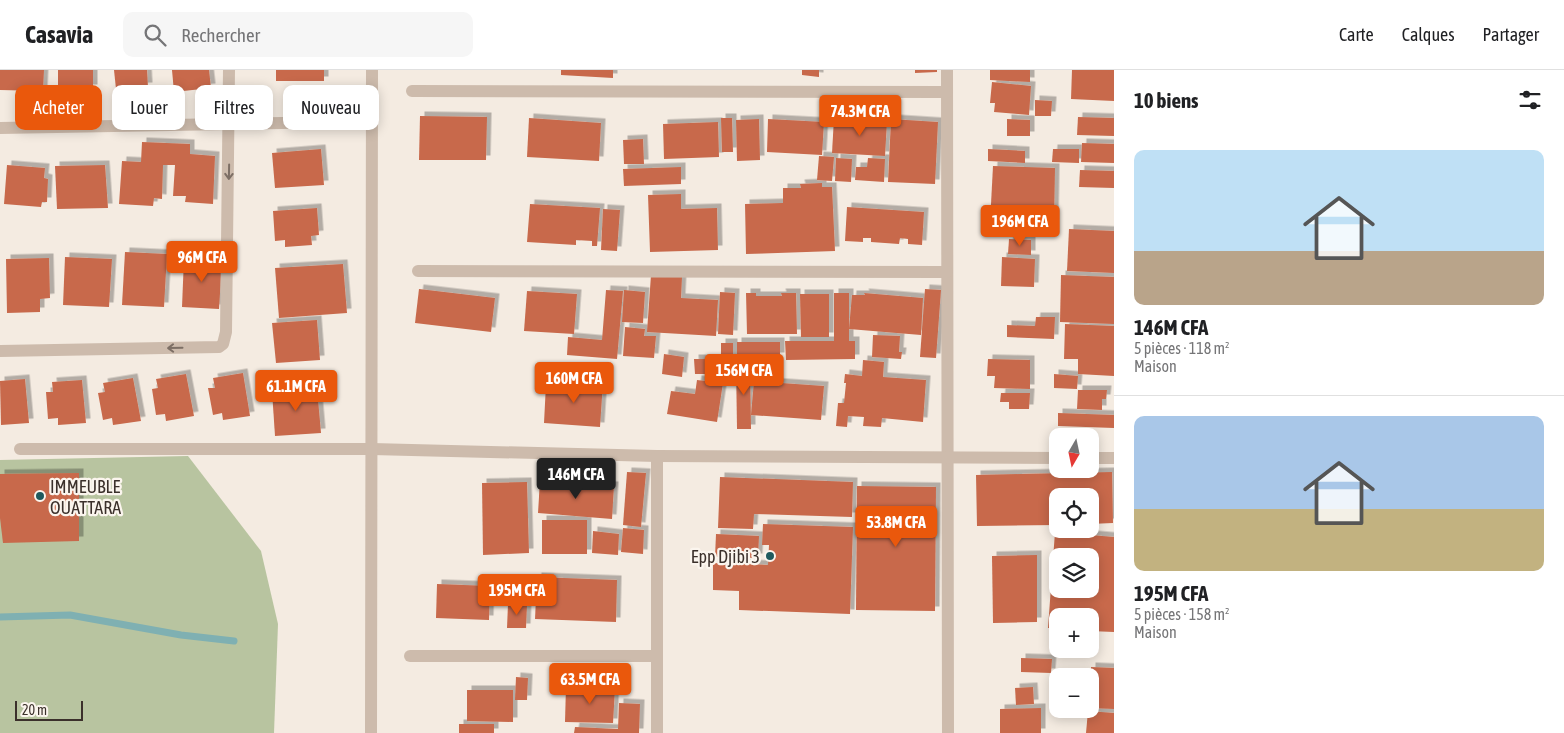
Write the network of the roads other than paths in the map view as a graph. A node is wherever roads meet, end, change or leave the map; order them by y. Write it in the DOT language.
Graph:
graph roads {
  1 [pos="229,70"];
  2 [pos="372,70"];
  3 [pos="947,70"];
  4 [pos="229,85"];
  5 [pos="372,85"];
  6 [pos="412,91"];
  7 [pos="947,92"];
  8 [pos="195,125"];
  9 [pos="0,128"];
  10 [pos="229,130"];
  11 [pos="372,130"];
  12 [pos="418,271"];
  13 [pos="947,272"];
  14 [pos="0,351"];
  15 [pos="20,448"];
  16 [pos="372,448"];
  17 [pos="657,456"];
  18 [pos="947,456"];
  19 [pos="1049,458"];
  20 [pos="1099,458"];
  21 [pos="1114,458"];
  22 [pos="410,656"];
  23 [pos="656,656"];
  24 [pos="371,733"];
  25 [pos="657,733"];
  26 [pos="948,733"];
  1 -- 4 [label="street"];
  2 -- 5 [label="street"];
  3 -- 7 [label="street"];
  6 -- 7 [label="street"];
  7 -- 13 [label="street"];
  8 -- 9 [label="street"];
  10 -- 14 [label="street, one-way"];
  11 -- 16 [label="street"];
  12 -- 13 [label="street"];
  13 -- 18 [label="street"];
  15 -- 16 [label="street"];
  16 -- 17 [label="street"];
  16 -- 24 [label="street"];
  17 -- 18 [label="street"];
  17 -- 23 [label="street"];
  18 -- 19 [label="street"];
  18 -- 26 [label="street"];
  20 -- 21 [label="street"];
  22 -- 23 [label="street"];
  23 -- 25 [label="street"];
}
